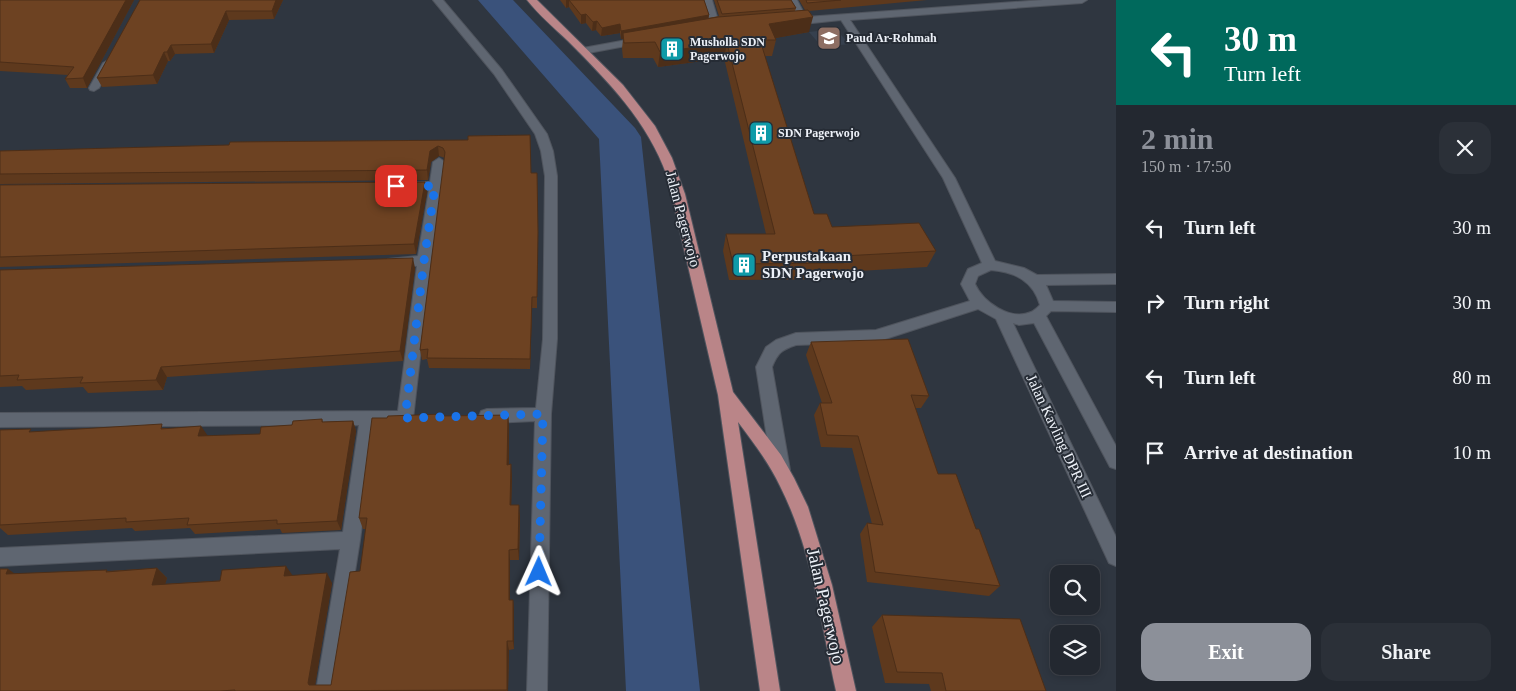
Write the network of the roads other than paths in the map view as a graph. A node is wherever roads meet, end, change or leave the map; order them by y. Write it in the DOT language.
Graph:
graph roads {
  1 [pos="438,0"];
  2 [pos="532,0"];
  3 [pos="707,0"];
  4 [pos="792,0"];
  5 [pos="932,0"];
  6 [pos="1082,0"];
  7 [pos="944,11"];
  8 [pos="844,18"];
  9 [pos="803,21"];
  10 [pos="786,22"];
  11 [pos="716,27"];
  12 [pos="656,37"];
  13 [pos="583,51"];
  14 [pos="113,54"];
  15 [pos="94,88"];
  16 [pos="439,162"];
  17 [pos="396,186"];
  18 [pos="435,186"];
  19 [pos="424,261"];
  20 [pos="374,262"];
  21 [pos="990,265"];
  22 [pos="1116,279"];
  23 [pos="1035,280"];
  24 [pos="980,303"];
  25 [pos="1116,307"];
  26 [pos="1043,311"];
  27 [pos="1002,316"];
  28 [pos="726,395"];
  29 [pos="543,414"];
  30 [pos="474,416"];
  31 [pos="368,418"];
  32 [pos="405,418"];
  33 [pos="424,418"];
  34 [pos="0,420"];
  35 [pos="1116,462"];
  36 [pos="781,473"];
  37 [pos="351,540"];
  38 [pos="0,557"];
  39 [pos="1116,557"];
  40 [pos="326,691"];
  41 [pos="537,691"];
  42 [pos="770,691"];
  43 [pos="846,691"];
  1 -- 29 [label="street"];
  2 -- 13 [label="main road, Jalan Pagerwojo"];
  3 -- 11 [label="street"];
  4 -- 9 [label="street"];
  5 -- 7 [label="street"];
  6 -- 7 [label="street"];
  7 -- 8 [label="street"];
  8 -- 9 [label="street"];
  8 -- 21 [label="street"];
  9 -- 10 [label="street"];
  12 -- 13 [label="street"];
  13 -- 28 [label="main road, Jalan Pagerwojo"];
  14 -- 15 [label="street"];
  16 -- 18 [label="street"];
  17 -- 18 [label="street"];
  18 -- 19 [label="street"];
  19 -- 20 [label="street"];
  19 -- 32 [label="street"];
  21 -- 23 [label="street"];
  21 -- 24 [label="street"];
  22 -- 23 [label="street"];
  23 -- 26 [label="street"];
  24 -- 27 [label="street"];
  24 -- 36 [label="street"];
  25 -- 26 [label="street"];
  26 -- 27 [label="street"];
  26 -- 35 [label="street"];
  27 -- 39 [label="street, Jalan Kavling DPR III"];
  28 -- 36 [label="main road, Jalan Pagerwojo"];
  28 -- 42 [label="main road, Jalan Pagerwojo"];
  29 -- 30 [label="street"];
  29 -- 41 [label="street"];
  31 -- 32 [label="street"];
  31 -- 34 [label="street"];
  31 -- 37 [label="street"];
  32 -- 33 [label="street"];
  36 -- 43 [label="main road, Jalan Pagerwojo"];
  37 -- 38 [label="street"];
  37 -- 40 [label="street"];
}
